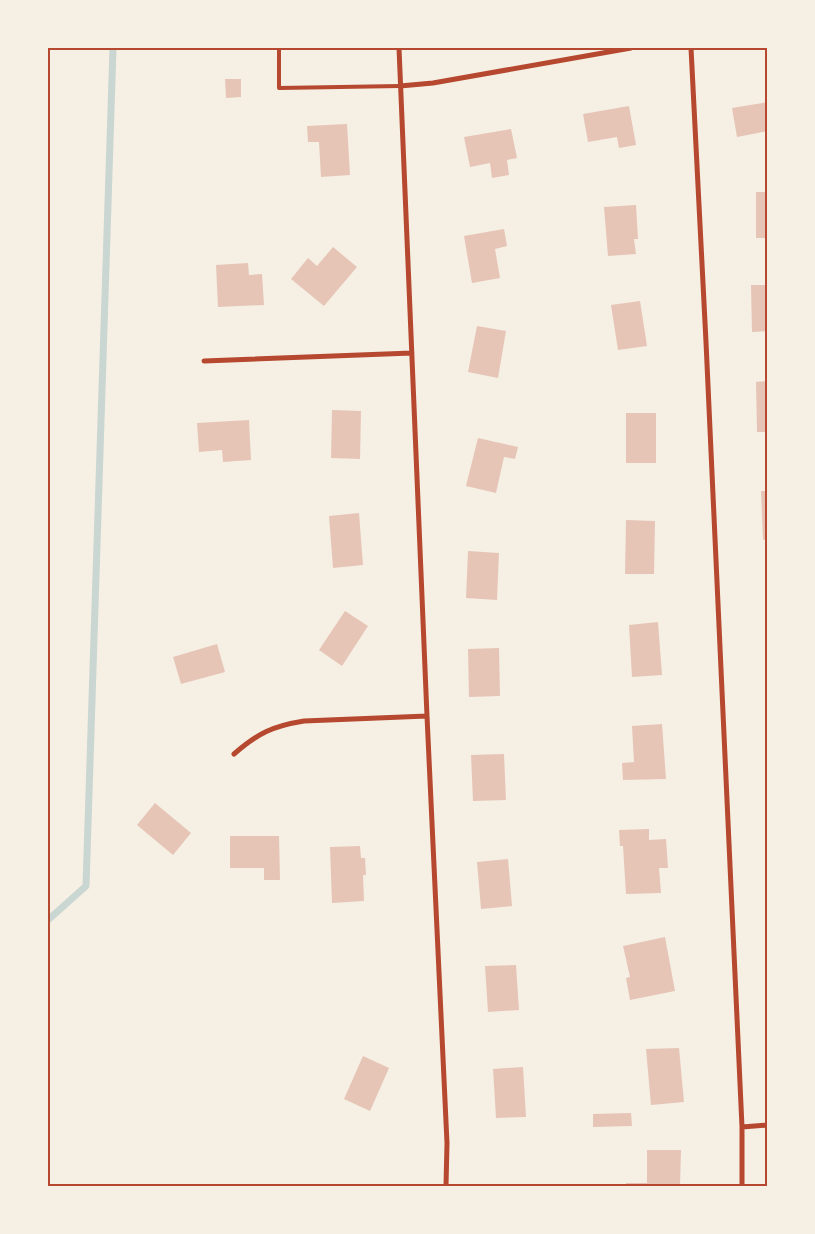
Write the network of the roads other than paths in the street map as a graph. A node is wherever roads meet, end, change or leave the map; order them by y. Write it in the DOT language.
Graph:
graph roads {
  1 [pos="279,48"];
  2 [pos="398,48"];
  3 [pos="631,48"];
  4 [pos="691,48"];
  5 [pos="400,86"];
  6 [pos="412,353"];
  7 [pos="204,361"];
  8 [pos="427,716"];
  9 [pos="234,754"];
  10 [pos="768,1125"];
  11 [pos="742,1127"];
  12 [pos="446,1186"];
  13 [pos="742,1186"];
  1 -- 5 [label="lane"];
  2 -- 5 [label="street"];
  3 -- 5 [label="street"];
  4 -- 11 [label="street"];
  5 -- 6 [label="street"];
  6 -- 7 [label="street"];
  6 -- 8 [label="street"];
  8 -- 9 [label="street"];
  8 -- 12 [label="street"];
  10 -- 11 [label="street"];
  11 -- 13 [label="street"];
}
